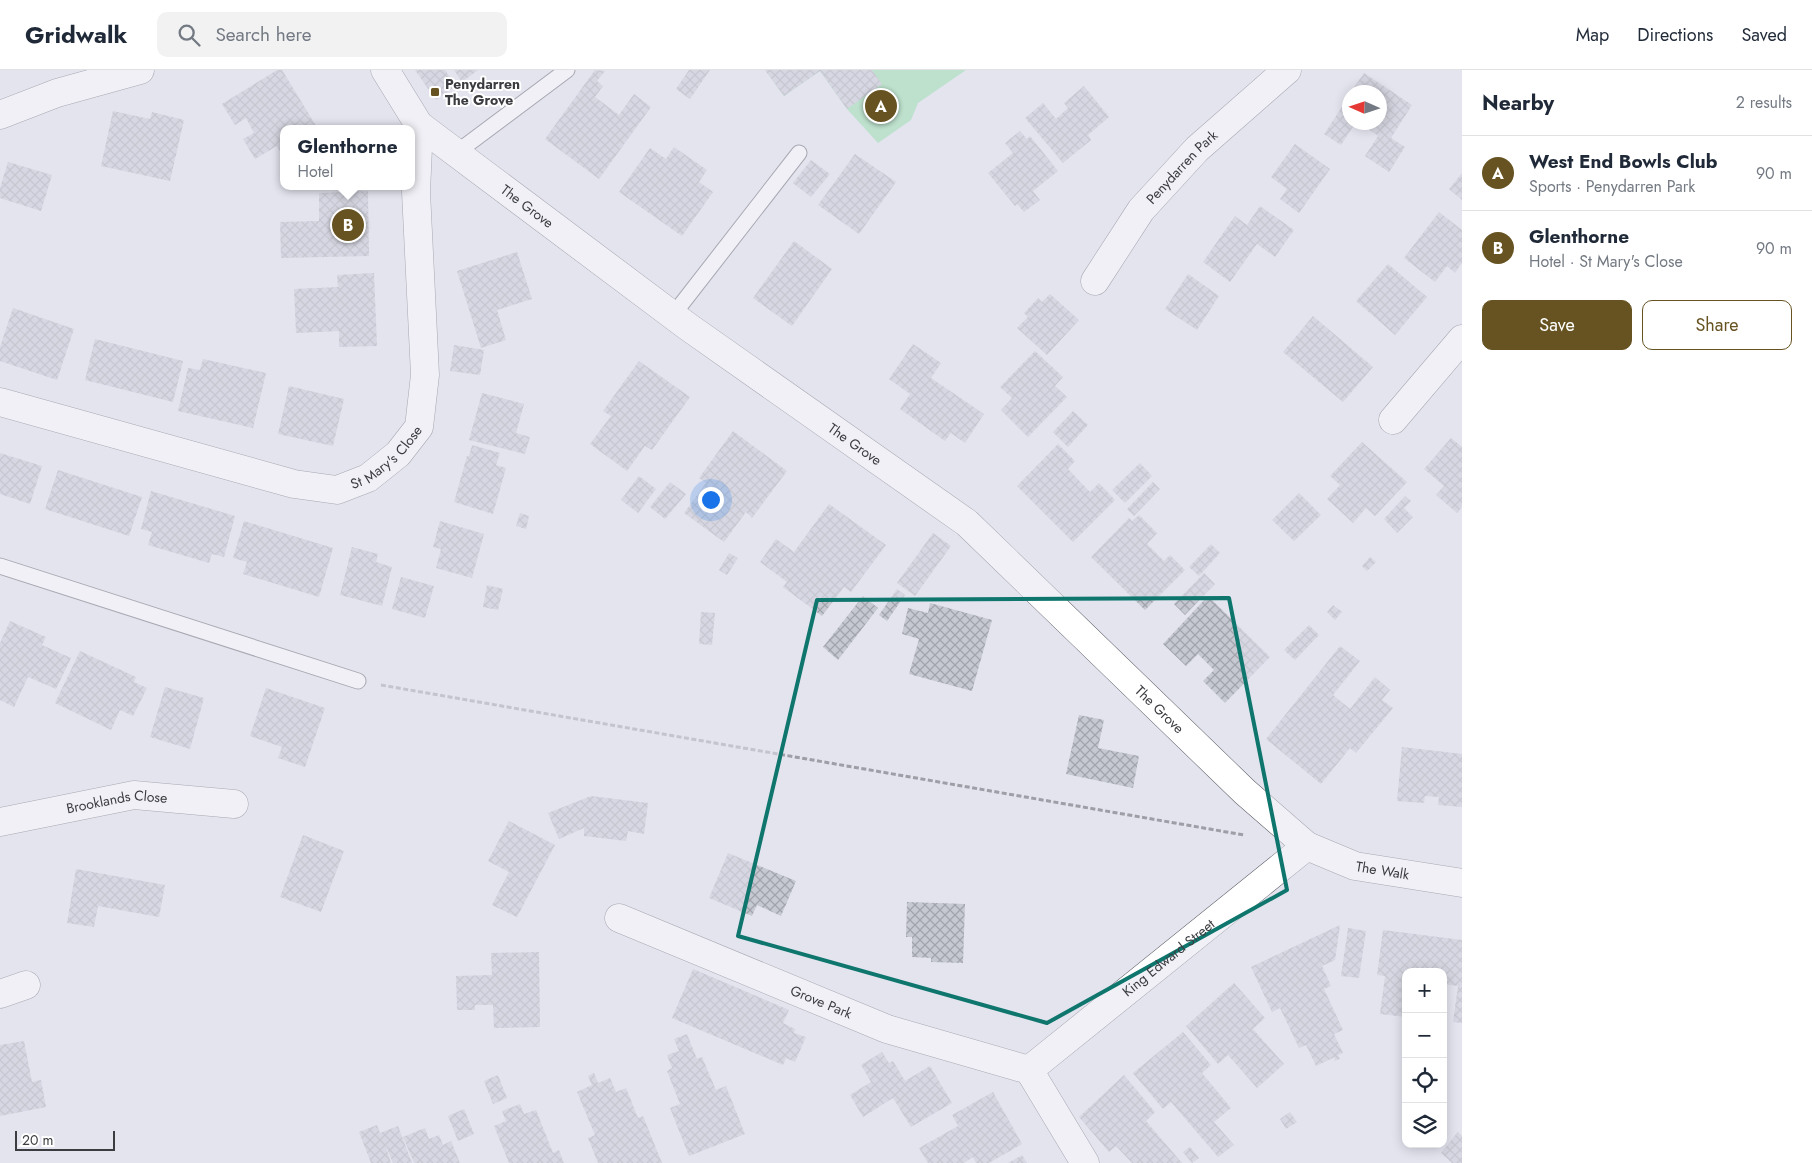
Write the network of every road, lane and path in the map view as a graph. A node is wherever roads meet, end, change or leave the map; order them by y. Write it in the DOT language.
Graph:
graph roads {
  1 [pos="140,70"];
  2 [pos="385,70"];
  3 [pos="567,70"];
  4 [pos="1287,70"];
  5 [pos="0,114"];
  6 [pos="419,125"];
  7 [pos="456,153"];
  8 [pos="799,153"];
  9 [pos="1095,281"];
  10 [pos="673,315"];
  11 [pos="1462,339"];
  12 [pos="0,402"];
  13 [pos="1393,420"];
  14 [pos="0,566"];
  15 [pos="358,680"];
  16 [pos="234,804"];
  17 [pos="0,822"];
  18 [pos="1248,835"];
  19 [pos="1307,846"];
  20 [pos="1462,883"];
  21 [pos="619,918"];
  22 [pos="26,985"];
  23 [pos="0,994"];
  24 [pos="1029,1070"];
  25 [pos="1085,1163"];
  1 -- 5 [label="street"];
  2 -- 6 [label="street, The Grove"];
  3 -- 7 [label="lane"];
  4 -- 9 [label="street, Penydarren Park"];
  6 -- 7 [label="street, The Grove"];
  6 -- 12 [label="street, St Mary's Close"];
  7 -- 10 [label="street, The Grove"];
  8 -- 10 [label="lane"];
  10 -- 19 [label="street, The Grove"];
  11 -- 13 [label="street"];
  14 -- 15 [label="lane"];
  15 -- 18 [label="path"];
  16 -- 17 [label="street, Brooklands Close"];
  19 -- 20 [label="street, The Walk"];
  19 -- 24 [label="street, King Edward Street"];
  21 -- 24 [label="street, Grove Park"];
  22 -- 23 [label="street"];
  24 -- 25 [label="street"];
}
